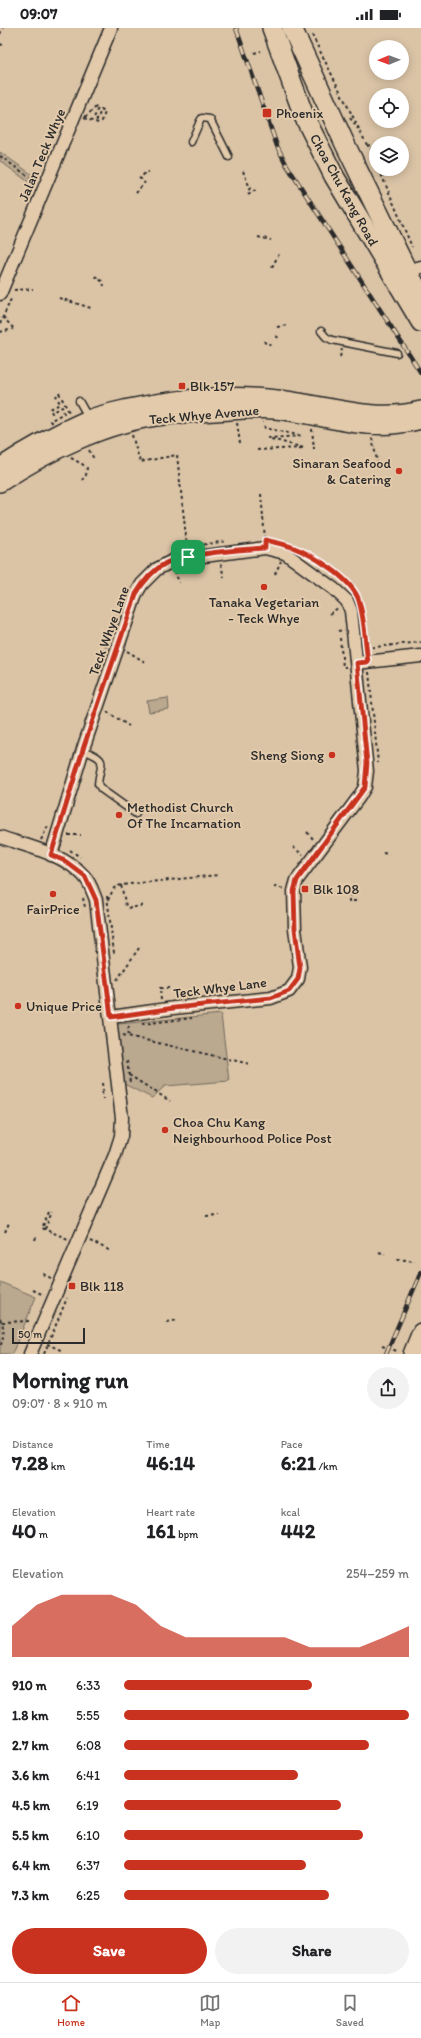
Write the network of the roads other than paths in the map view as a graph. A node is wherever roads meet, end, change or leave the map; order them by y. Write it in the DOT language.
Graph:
graph roads {
  1 [pos="111,28"];
  2 [pos="272,28"];
  3 [pos="292,28"];
  4 [pos="328,106"];
  5 [pos="304,116"];
  6 [pos="191,142"];
  7 [pos="345,144"];
  8 [pos="228,157"];
  9 [pos="329,166"];
  10 [pos="414,269"];
  11 [pos="1,291"];
  12 [pos="421,295"];
  13 [pos="421,322"];
  14 [pos="321,331"];
  15 [pos="397,353"];
  16 [pos="79,401"];
  17 [pos="421,410"];
  18 [pos="421,420"];
  19 [pos="91,431"];
  20 [pos="0,467"];
  21 [pos="0,483"];
  22 [pos="421,656"];
  23 [pos="362,662"];
  24 [pos="83,750"];
  25 [pos="136,814"];
  26 [pos="0,837"];
  27 [pos="51,855"];
  28 [pos="111,1017"];
  29 [pos="421,1332"];
  30 [pos="411,1351"];
  31 [pos="30,1354"];
  1 -- 11 [label="street, Jalan Teck Whye"];
  2 -- 5 [label="main road, Choa Chu Kang Road"];
  3 -- 4 [label="main road, Choa Chu Kang Road"];
  4 -- 5 [label="main road"];
  4 -- 7 [label="main road, Choa Chu Kang Road"];
  5 -- 9 [label="main road, Choa Chu Kang Road"];
  6 -- 8 [label="lane"];
  7 -- 9 [label="main road"];
  7 -- 10 [label="main road, Choa Chu Kang Road"];
  9 -- 13 [label="main road, Choa Chu Kang Road"];
  10 -- 12 [label="main road, Choa Chu Kang Road"];
  14 -- 15 [label="lane"];
  16 -- 19 [label="lane"];
  17 -- 19 [label="main road, Teck Whye Avenue"];
  18 -- 19 [label="main road, Teck Whye Avenue"];
  19 -- 20 [label="main road, Teck Whye Avenue"];
  19 -- 21 [label="main road, Teck Whye Avenue"];
  22 -- 23 [label="street"];
  23 -- 24 [label="street, Teck Whye Lane"];
  23 -- 28 [label="street, Teck Whye Lane"];
  24 -- 25 [label="lane"];
  24 -- 27 [label="street, Teck Whye Lane"];
  26 -- 27 [label="street"];
  27 -- 28 [label="street"];
  28 -- 31 [label="street"];
  29 -- 30 [label="main road"];
}
